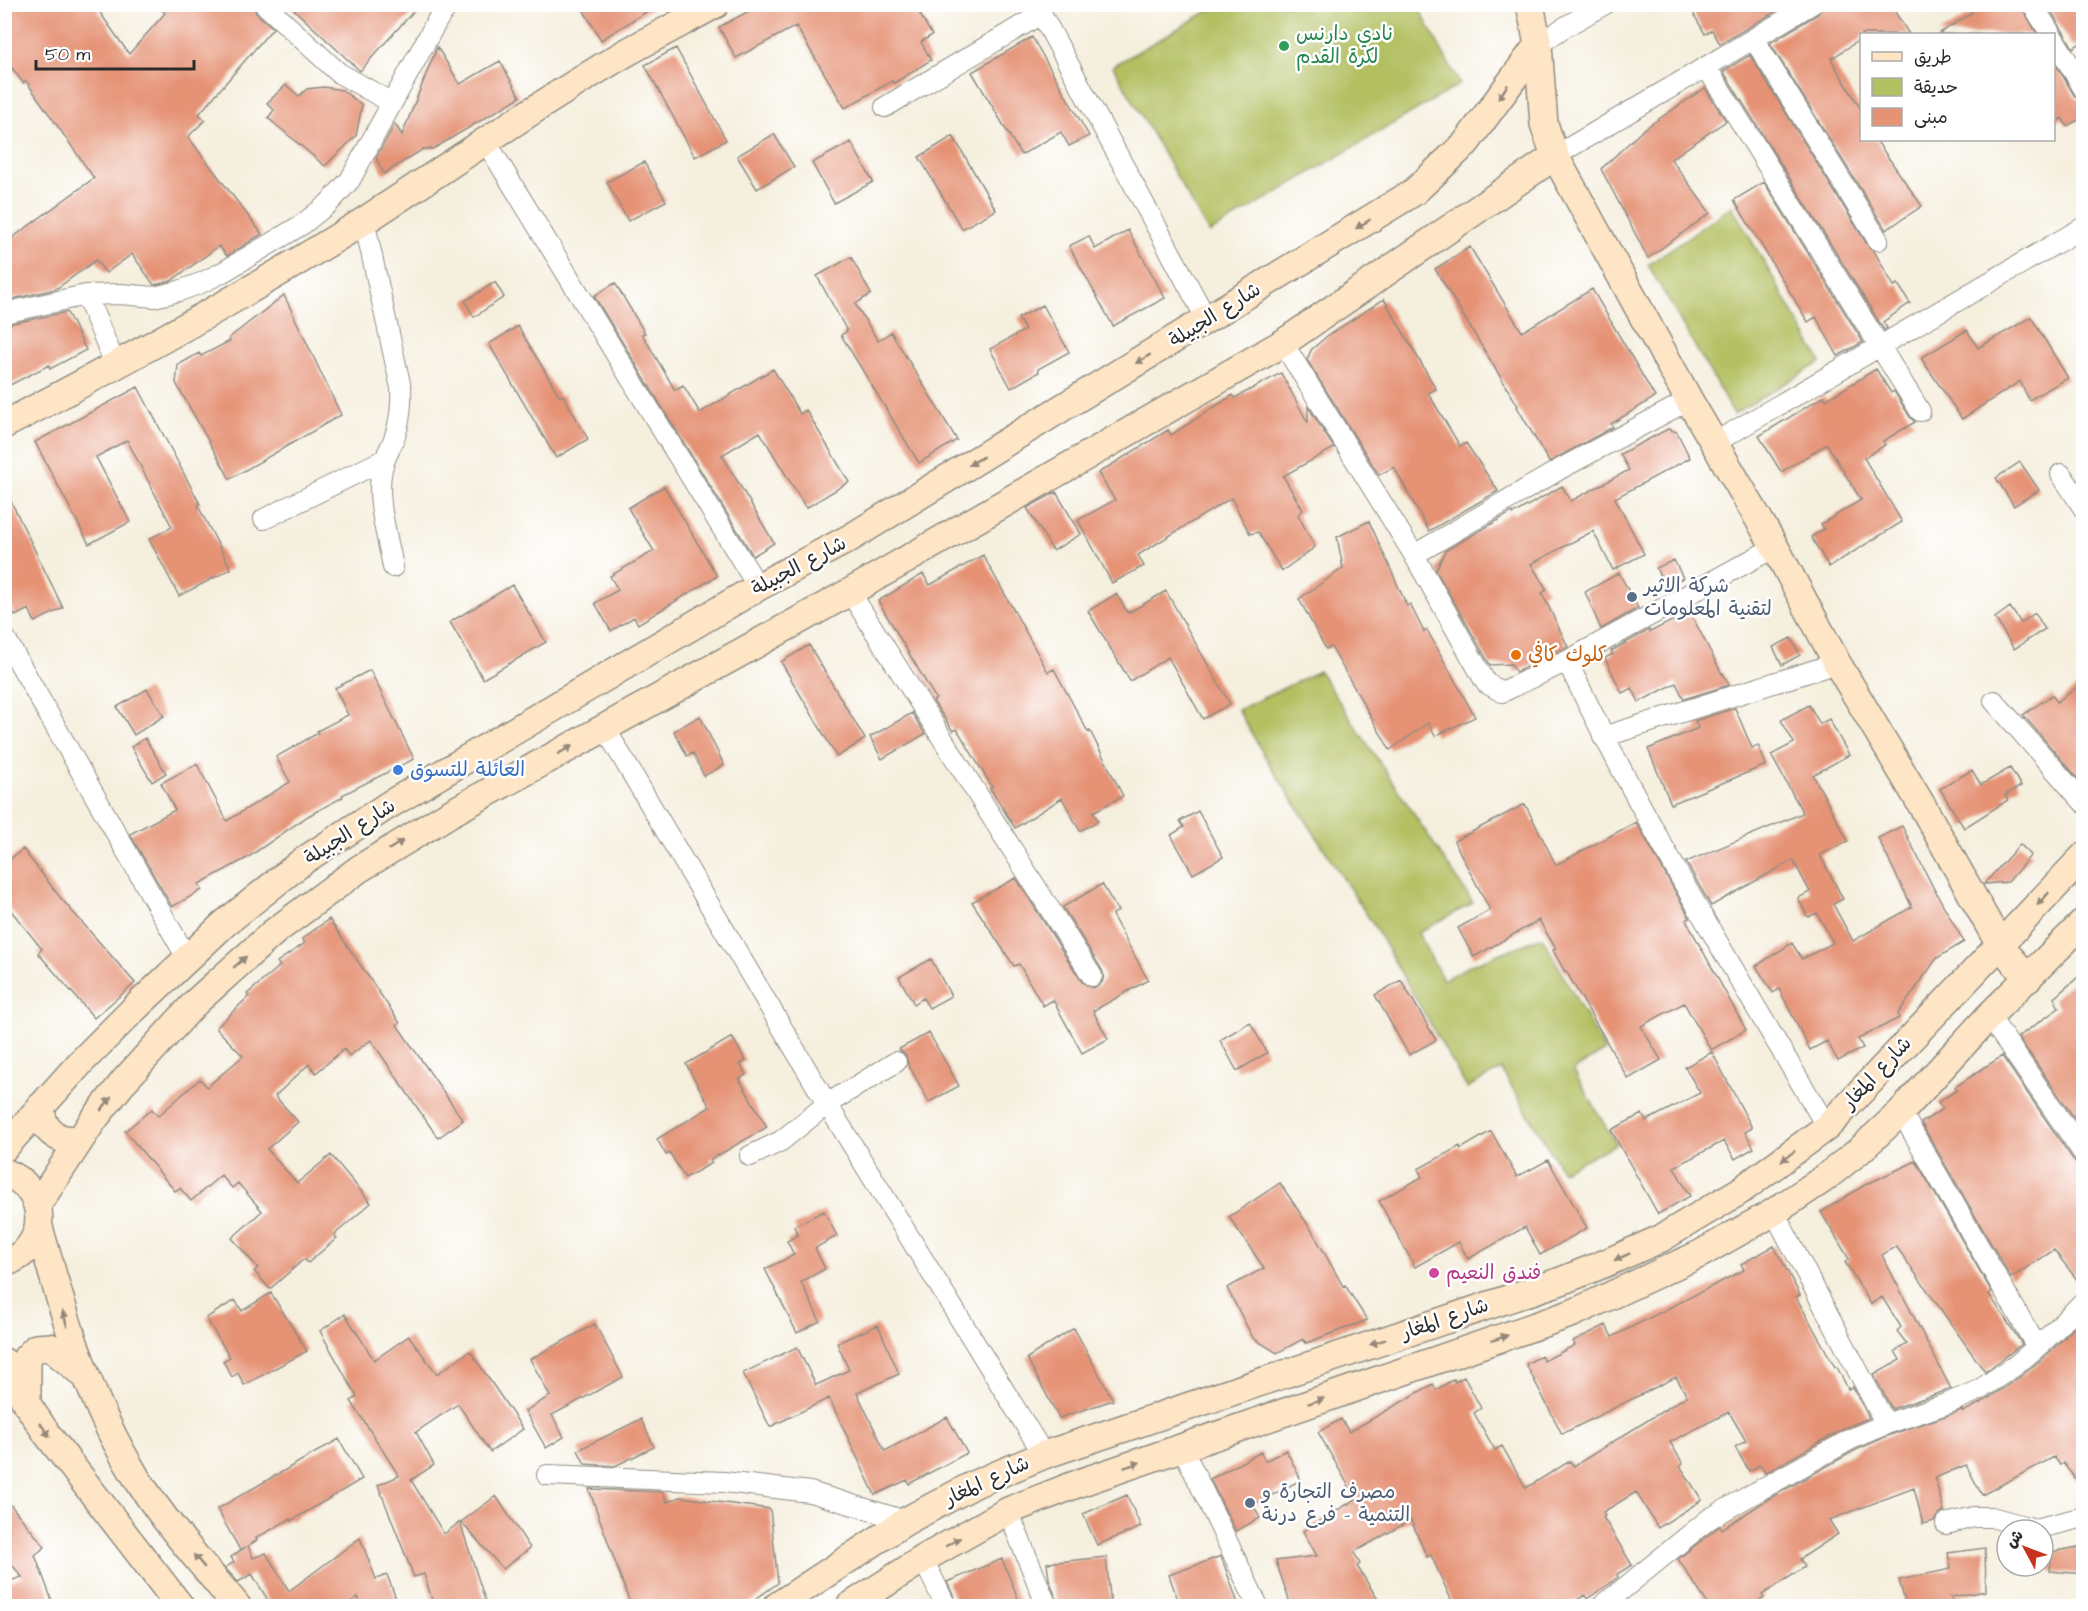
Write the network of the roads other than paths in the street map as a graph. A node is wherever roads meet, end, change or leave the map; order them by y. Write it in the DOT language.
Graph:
graph roads {
  1 [pos="264,4"];
  2 [pos="449,4"];
  3 [pos="716,4"];
  4 [pos="1530,4"];
  5 [pos="1605,4"];
  6 [pos="1812,4"];
  7 [pos="2032,4"];
  8 [pos="1038,9"];
  9 [pos="2049,33"];
  10 [pos="1754,39"];
  11 [pos="2055,41"];
  12 [pos="1538,45"];
  13 [pos="1707,68"];
  14 [pos="2084,89"];
  15 [pos="392,103"];
  16 [pos="885,107"];
  17 [pos="485,140"];
  18 [pos="1556,156"];
  19 [pos="364,220"];
  20 [pos="2084,227"];
  21 [pos="1878,240"];
  22 [pos="86,296"];
  23 [pos="4,313"];
  24 [pos="1207,320"];
  25 [pos="1283,343"];
  26 [pos="1880,346"];
  27 [pos="116,366"];
  28 [pos="1689,399"];
  29 [pos="1920,411"];
  30 [pos="4,425"];
  31 [pos="1714,443"];
  32 [pos="385,459"];
  33 [pos="2061,474"];
  34 [pos="2084,509"];
  35 [pos="264,519"];
  36 [pos="1775,548"];
  37 [pos="1414,555"];
  38 [pos="393,567"];
  39 [pos="758,587"];
  40 [pos="850,592"];
  41 [pos="4,636"];
  42 [pos="1567,661"];
  43 [pos="1837,663"];
  44 [pos="1994,701"];
  45 [pos="605,728"];
  46 [pos="1603,737"];
  47 [pos="2084,803"];
  48 [pos="2084,856"];
  49 [pos="2084,922"];
  50 [pos="2000,945"];
  51 [pos="187,958"];
  52 [pos="1092,976"];
  53 [pos="2028,979"];
  54 [pos="1989,1016"];
  55 [pos="896,1062"];
  56 [pos="827,1104"];
  57 [pos="41,1106"];
  58 [pos="1901,1112"];
  59 [pos="1827,1126"];
  60 [pos="81,1138"];
  61 [pos="4,1148"];
  62 [pos="2084,1154"];
  63 [pos="750,1156"];
  64 [pos="9,1171"];
  65 [pos="1773,1212"];
  66 [pos="38,1215"];
  67 [pos="4,1263"];
  68 [pos="1561,1281"];
  69 [pos="2084,1301"];
  70 [pos="1573,1313"];
  71 [pos="2037,1347"];
  72 [pos="4,1362"];
  73 [pos="84,1375"];
  74 [pos="27,1404"];
  75 [pos="1886,1424"];
  76 [pos="1182,1448"];
  77 [pos="1044,1455"];
  78 [pos="547,1475"];
  79 [pos="1008,1511"];
  80 [pos="2084,1517"];
  81 [pos="906,1521"];
  82 [pos="1946,1524"];
  83 [pos="923,1559"];
  84 [pos="823,1575"];
  85 [pos="180,1606"];
  86 [pos="237,1606"];
  87 [pos="777,1606"];
  88 [pos="845,1606"];
  89 [pos="850,1606"];
  90 [pos="946,1606"];
  91 [pos="1047,1606"];
  92 [pos="1258,1606"];
  93 [pos="1602,1606"];
  1 -- 15 [label="street"];
  2 -- 15 [label="street"];
  3 -- 17 [label="street"];
  4 -- 12 [label="street"];
  5 -- 12 [label="street, شارع الجبيلة"];
  6 -- 10 [label="street"];
  7 -- 9 [label="street"];
  8 -- 16 [label="street"];
  8 -- 24 [label="street"];
  10 -- 13 [label="street"];
  10 -- 21 [label="street"];
  11 -- 14 [label="street"];
  12 -- 18 [label="street"];
  12 -- 24 [label="street, شارع الجبيلة, one-way"];
  13 -- 18 [label="street"];
  13 -- 26 [label="street"];
  15 -- 22 [label="street"];
  17 -- 19 [label="street"];
  17 -- 39 [label="street"];
  18 -- 25 [label="street"];
  18 -- 28 [label="street"];
  19 -- 27 [label="street"];
  19 -- 32 [label="street"];
  20 -- 26 [label="street"];
  22 -- 23 [label="street"];
  22 -- 27 [label="street"];
  24 -- 39 [label="street, شارع الجبيلة, one-way"];
  25 -- 37 [label="street"];
  25 -- 40 [label="street"];
  26 -- 29 [label="street"];
  26 -- 31 [label="street"];
  27 -- 30 [label="street"];
  28 -- 31 [label="street"];
  28 -- 37 [label="street"];
  31 -- 36 [label="street"];
  32 -- 35 [label="street"];
  32 -- 38 [label="street"];
  33 -- 34 [label="street"];
  36 -- 42 [label="street"];
  36 -- 43 [label="street"];
  37 -- 42 [label="street"];
  39 -- 51 [label="street, شارع الجبيلة"];
  40 -- 45 [label="street"];
  40 -- 52 [label="street"];
  41 -- 51 [label="street"];
  42 -- 46 [label="street"];
  43 -- 46 [label="street"];
  43 -- 50 [label="street"];
  44 -- 47 [label="street"];
  45 -- 56 [label="street"];
  60 -- 45 [label="street, one-way"];
  46 -- 59 [label="street"];
  48 -- 50 [label="street, شارع المغار, one-way"];
  49 -- 53 [label="street, شارع المغار"];
  50 -- 53 [label="street"];
  50 -- 59 [label="street, شارع المغار"];
  51 -- 57 [label="street, شارع الجبيلة"];
  53 -- 54 [label="street, شارع المغار"];
  54 -- 58 [label="street, شارع المغار"];
  54 -- 62 [label="street"];
  55 -- 56 [label="street"];
  56 -- 63 [label="street"];
  56 -- 77 [label="street"];
  57 -- 60 [label="street"];
  57 -- 61 [label="street, شارع الجبيلة"];
  58 -- 65 [label="street, شارع المغار"];
  58 -- 71 [label="street"];
  59 -- 68 [label="street, شارع المغار, one-way"];
  60 -- 66 [label="street"];
  64 -- 66 [label="street"];
  65 -- 70 [label="street, شارع المغار"];
  65 -- 75 [label="street"];
  66 -- 67 [label="street"];
  73 -- 66 [label="street, one-way"];
  68 -- 70 [label="street"];
  68 -- 77 [label="street, شارع المغار, one-way"];
  69 -- 71 [label="street"];
  76 -- 70 [label="street, شارع المغار, one-way"];
  71 -- 75 [label="street"];
  72 -- 74 [label="street"];
  73 -- 74 [label="street"];
  86 -- 73 [label="street, one-way"];
  74 -- 85 [label="street, one-way"];
  75 -- 93 [label="street"];
  79 -- 76 [label="street, شارع المغار, one-way"];
  76 -- 92 [label="street"];
  77 -- 81 [label="street, شارع المغار"];
  78 -- 81 [label="street"];
  83 -- 79 [label="street, شارع المغار, one-way"];
  79 -- 91 [label="street"];
  80 -- 82 [label="street"];
  81 -- 84 [label="street, شارع المغار"];
  83 -- 89 [label="street, شارع المغار"];
  83 -- 90 [label="street"];
  84 -- 87 [label="street, شارع المغار"];
  84 -- 88 [label="street"];
}
